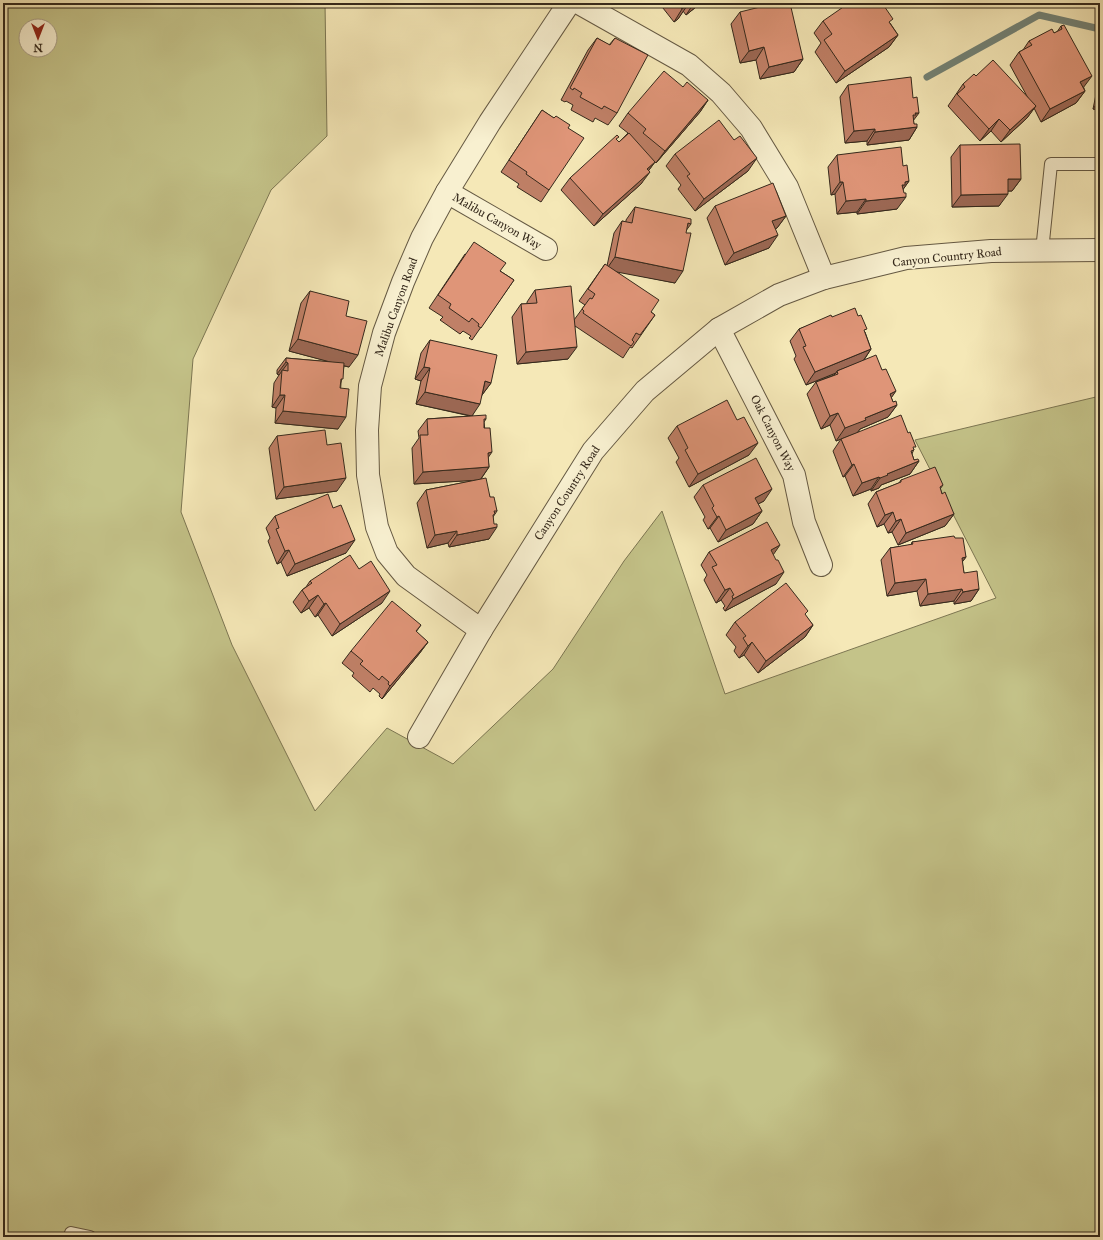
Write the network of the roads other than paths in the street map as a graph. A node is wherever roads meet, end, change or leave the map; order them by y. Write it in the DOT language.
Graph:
graph roads {
  1 [pos="569,3"];
  2 [pos="579,3"];
  3 [pos="1100,164"];
  4 [pos="447,192"];
  5 [pos="546,249"];
  6 [pos="1100,250"];
  7 [pos="1042,251"];
  8 [pos="824,278"];
  9 [pos="719,328"];
  10 [pos="821,565"];
  11 [pos="481,630"];
  12 [pos="419,737"];
  13 [pos="70,1237"];
  14 [pos="90,1237"];
  1 -- 4 [label="street, Malibu Canyon Road"];
  2 -- 8 [label="street"];
  3 -- 7 [label="lane"];
  4 -- 5 [label="street, Malibu Canyon Way"];
  4 -- 11 [label="street, Malibu Canyon Road"];
  6 -- 7 [label="street, Canyon Country Road"];
  7 -- 8 [label="street, Canyon Country Road"];
  8 -- 9 [label="street, Canyon Country Road"];
  9 -- 10 [label="street, Oak Canyon Way"];
  9 -- 11 [label="street, Canyon Country Road"];
  11 -- 12 [label="street, Canyon Country Road"];
  13 -- 14 [label="lane"];
}
